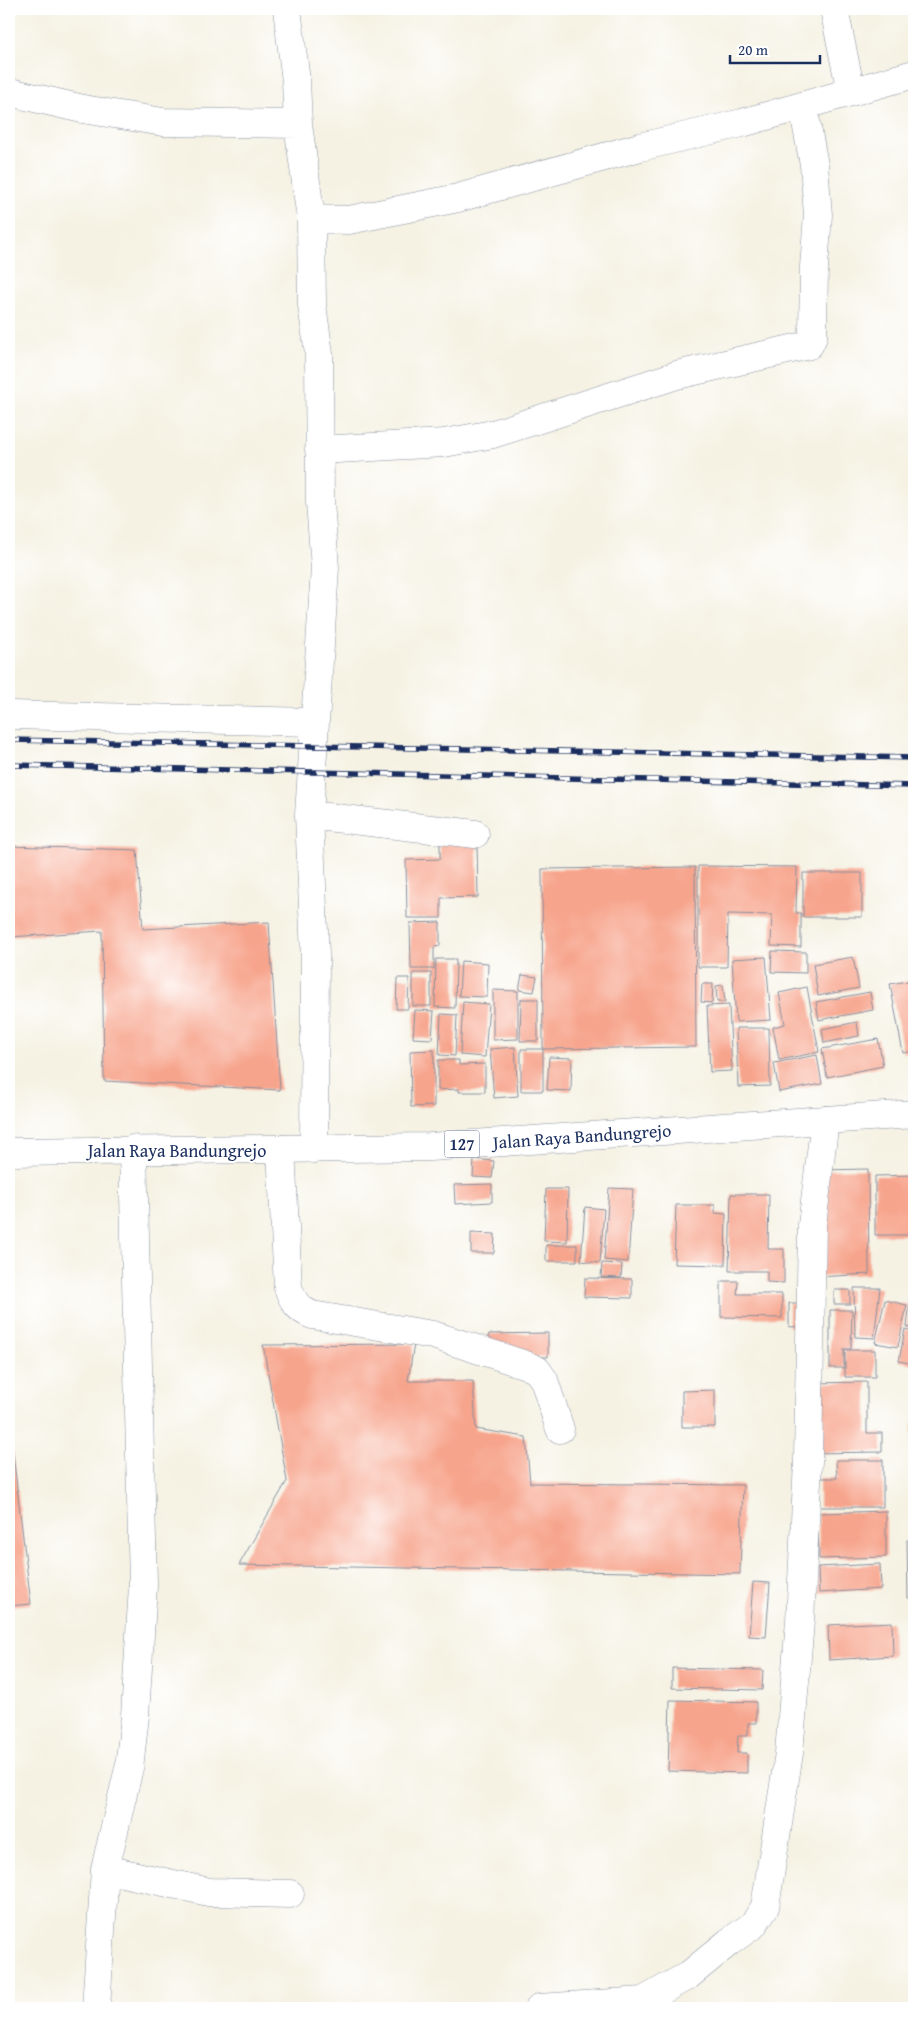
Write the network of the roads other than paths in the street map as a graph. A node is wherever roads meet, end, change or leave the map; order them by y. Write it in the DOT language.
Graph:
graph roads {
  1 [pos="287,9"];
  2 [pos="834,9"];
  3 [pos="914,74"];
  4 [pos="9,92"];
  5 [pos="851,92"];
  6 [pos="802,106"];
  7 [pos="298,124"];
  8 [pos="311,219"];
  9 [pos="320,450"];
  10 [pos="9,715"];
  11 [pos="314,722"];
  12 [pos="309,814"];
  13 [pos="475,834"];
  14 [pos="914,1114"];
  15 [pos="825,1120"];
  16 [pos="133,1149"];
  17 [pos="281,1149"];
  18 [pos="314,1149"];
  19 [pos="9,1152"];
  20 [pos="560,1430"];
  21 [pos="105,1868"];
  22 [pos="290,1894"];
  23 [pos="96,2008"];
  24 [pos="540,2008"];
  1 -- 7 [label="street"];
  2 -- 5 [label="street"];
  3 -- 5 [label="street"];
  4 -- 7 [label="street"];
  5 -- 6 [label="street"];
  6 -- 8 [label="street"];
  6 -- 9 [label="street"];
  7 -- 8 [label="street"];
  8 -- 9 [label="street"];
  9 -- 11 [label="street"];
  10 -- 11 [label="street"];
  11 -- 12 [label="street"];
  12 -- 13 [label="street"];
  12 -- 18 [label="street"];
  14 -- 15 [label="street, Jalan Raya Bandungrejo / 127"];
  15 -- 18 [label="street, Jalan Raya Bandungrejo / 127"];
  15 -- 24 [label="street"];
  16 -- 17 [label="street, Jalan Raya Bandungrejo / 127"];
  16 -- 19 [label="street, Jalan Raya Bandungrejo / 127"];
  16 -- 21 [label="street"];
  17 -- 18 [label="street, Jalan Raya Bandungrejo / 127"];
  17 -- 20 [label="street"];
  21 -- 22 [label="street"];
  21 -- 23 [label="street"];
}
